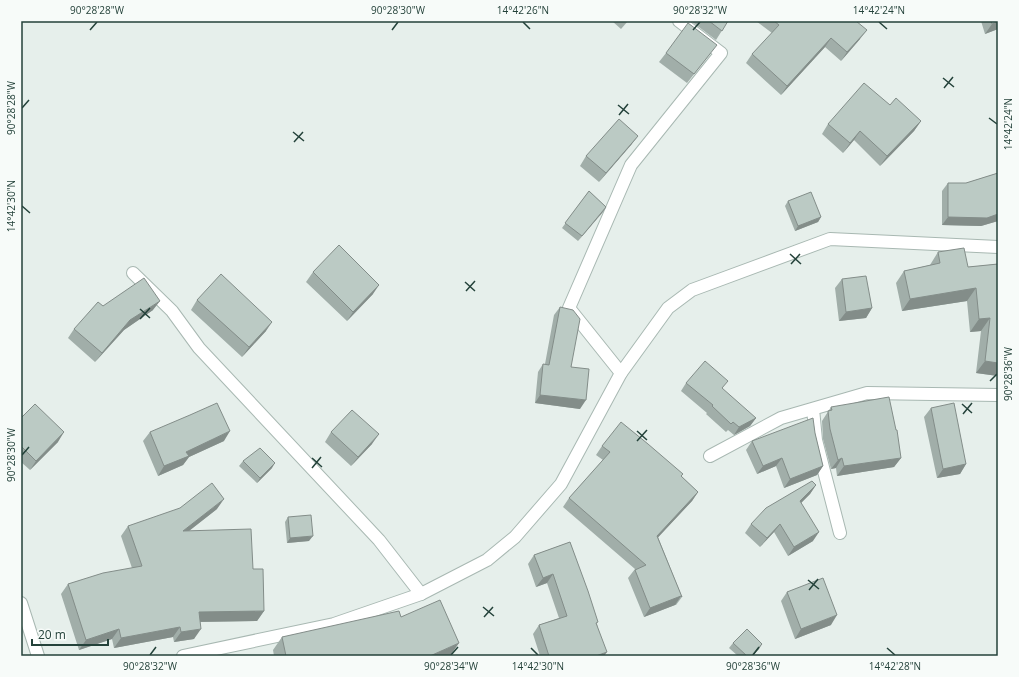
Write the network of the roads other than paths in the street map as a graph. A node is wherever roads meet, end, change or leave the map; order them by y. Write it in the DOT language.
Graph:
graph roads {
  1 [pos="679,21"];
  2 [pos="998,247"];
  3 [pos="133,273"];
  4 [pos="621,373"];
  5 [pos="998,395"];
  6 [pos="813,409"];
  7 [pos="710,456"];
  8 [pos="840,534"];
  9 [pos="421,594"];
  10 [pos="21,603"];
  11 [pos="38,656"];
  12 [pos="183,656"];
  1 -- 4 [label="street"];
  2 -- 4 [label="street"];
  3 -- 9 [label="street"];
  4 -- 9 [label="street"];
  5 -- 6 [label="street"];
  6 -- 7 [label="street"];
  6 -- 8 [label="street"];
  9 -- 12 [label="street"];
  10 -- 11 [label="street"];
}
